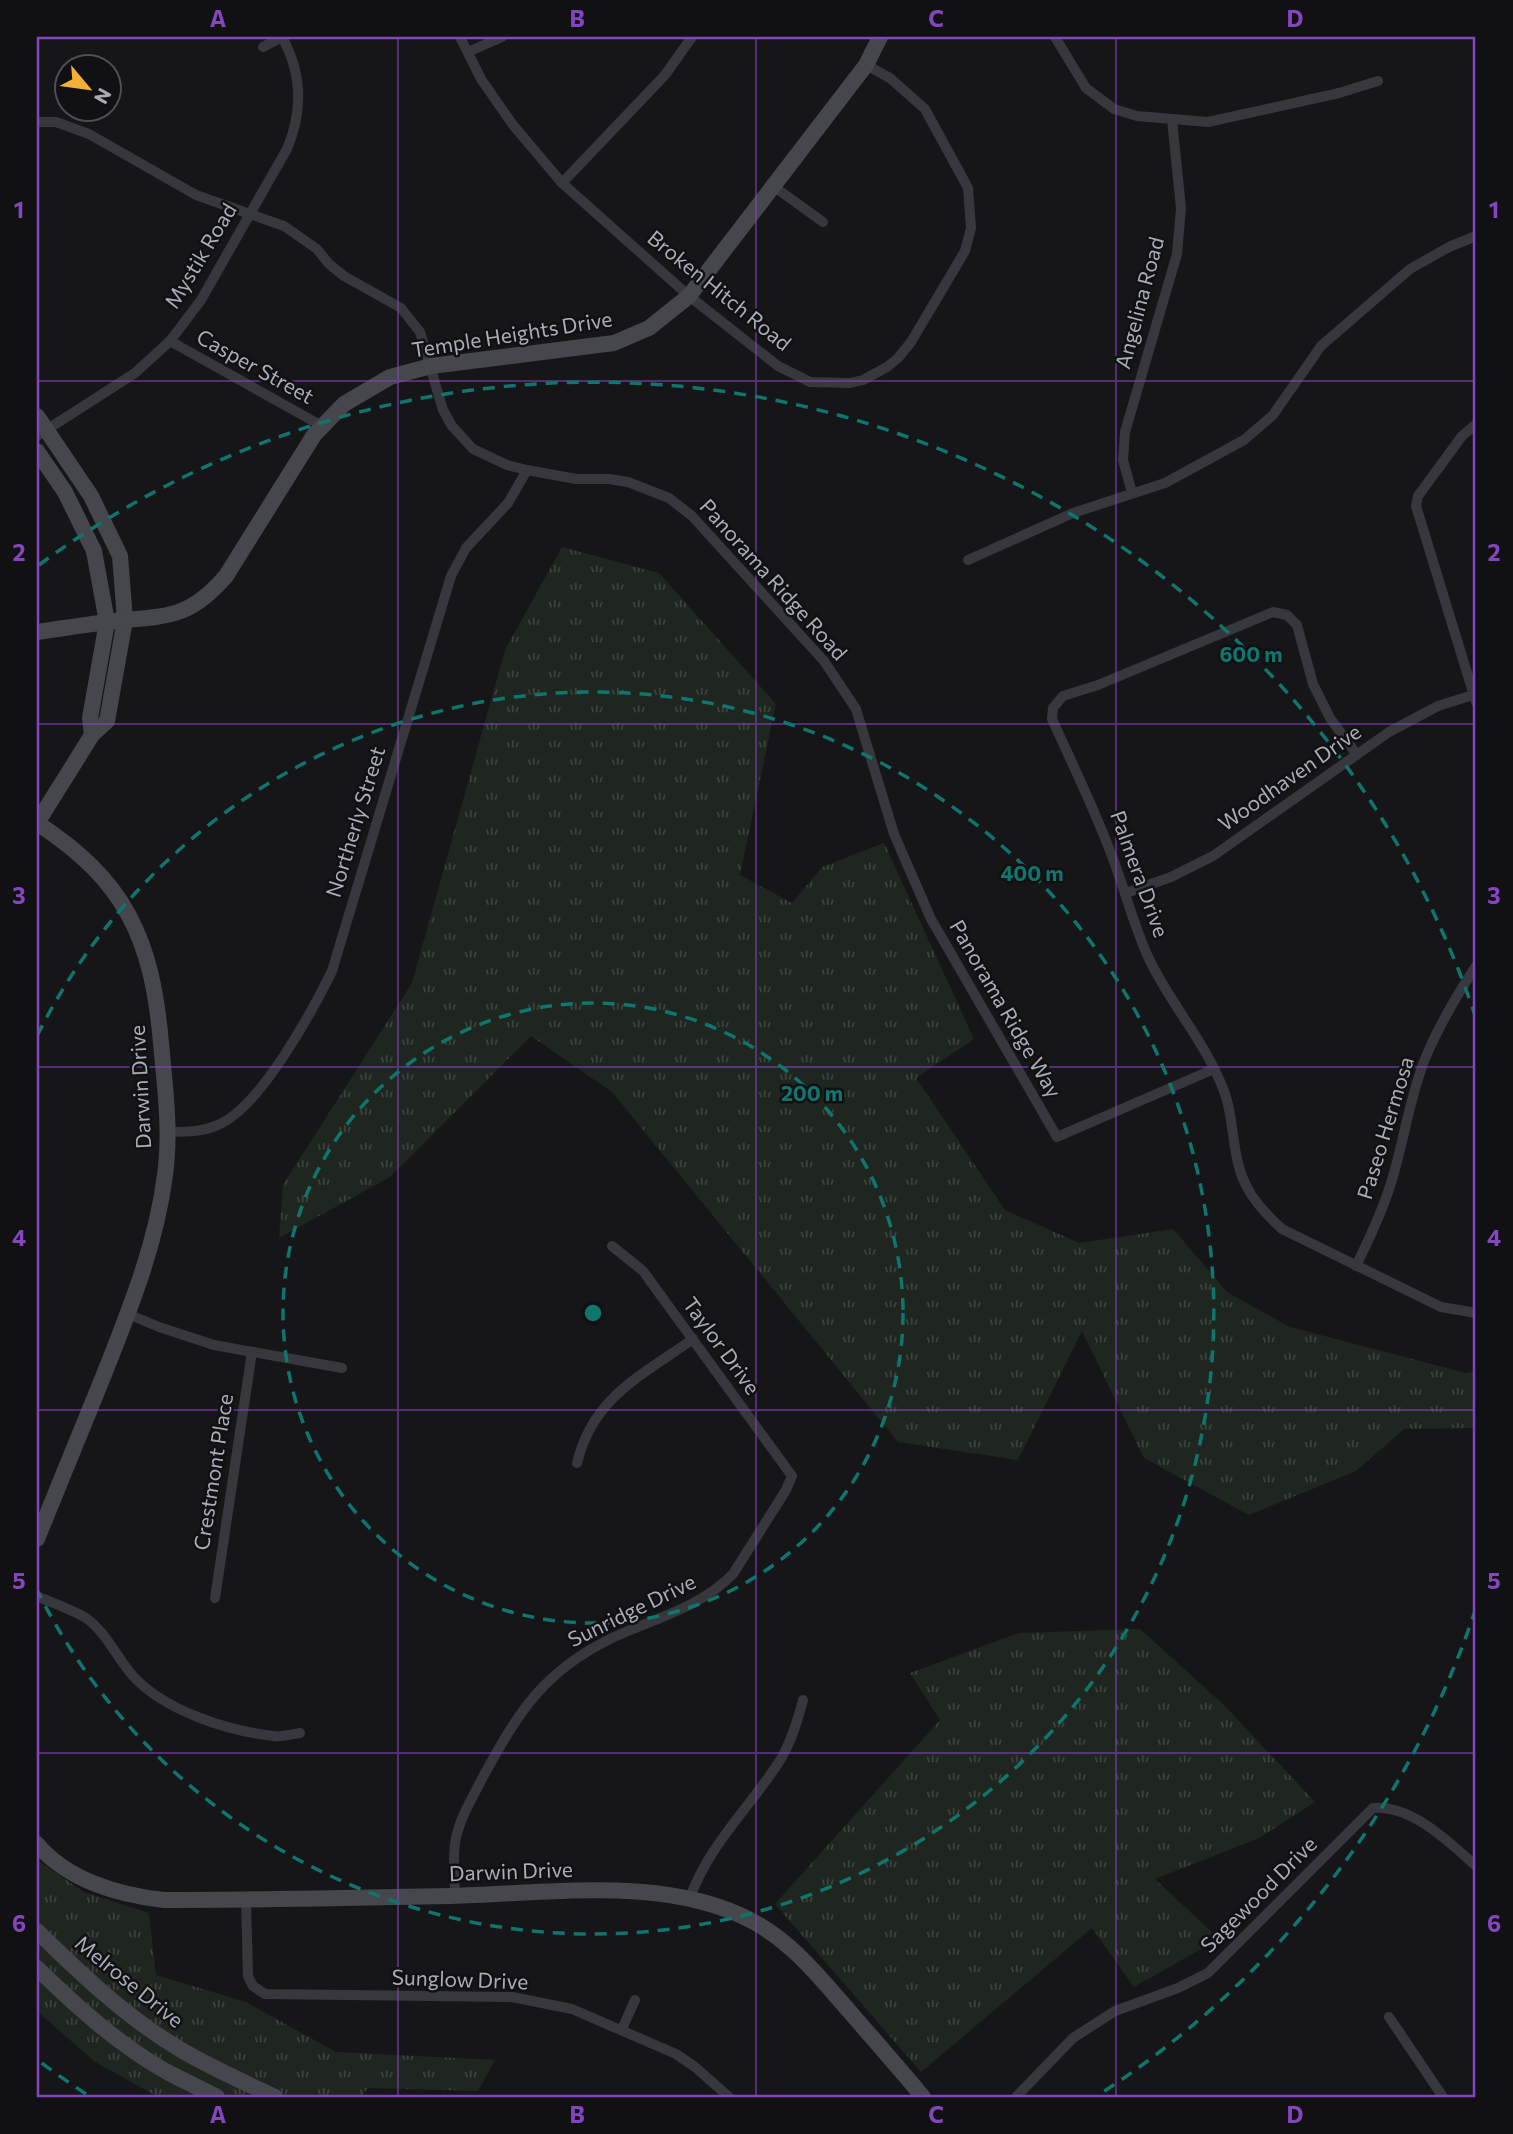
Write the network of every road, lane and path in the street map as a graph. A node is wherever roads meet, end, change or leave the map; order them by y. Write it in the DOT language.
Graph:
graph roads {
  1 [pos="282,37"];
  2 [pos="460,37"];
  3 [pos="502,37"];
  4 [pos="692,37"];
  5 [pos="880,37"];
  6 [pos="1055,37"];
  7 [pos="263,47"];
  8 [pos="468,52"];
  9 [pos="866,65"];
  10 [pos="1378,81"];
  11 [pos="1172,120"];
  12 [pos="37,122"];
  13 [pos="562,183"];
  14 [pos="774,186"];
  15 [pos="249,215"];
  16 [pos="823,222"];
  17 [pos="1476,236"];
  18 [pos="689,296"];
  19 [pos="170,341"];
  20 [pos="431,366"];
  21 [pos="1476,424"];
  22 [pos="322,426"];
  23 [pos="40,427"];
  24 [pos="37,451"];
  25 [pos="527,470"];
  26 [pos="1132,494"];
  27 [pos="968,560"];
  28 [pos="125,620"];
  29 [pos="107,622"];
  30 [pos="37,632"];
  31 [pos="1475,697"];
  32 [pos="92,735"];
  33 [pos="1357,755"];
  34 [pos="37,823"];
  35 [pos="894,834"];
  36 [pos="1126,893"];
  37 [pos="1476,966"];
  38 [pos="1214,1069"];
  39 [pos="169,1132"];
  40 [pos="612,1246"];
  41 [pos="1356,1266"];
  42 [pos="1476,1313"];
  43 [pos="128,1314"];
  44 [pos="693,1339"];
  45 [pos="252,1352"];
  46 [pos="342,1368"];
  47 [pos="577,1463"];
  48 [pos="792,1476"];
  49 [pos="37,1539"];
  50 [pos="37,1596"];
  51 [pos="215,1598"];
  52 [pos="803,1700"];
  53 [pos="300,1733"];
  54 [pos="37,1843"];
  55 [pos="1476,1866"];
  56 [pos="455,1896"];
  57 [pos="246,1900"];
  58 [pos="689,1900"];
  59 [pos="37,1931"];
  60 [pos="37,1968"];
  61 [pos="635,2000"];
  62 [pos="1389,2017"];
  63 [pos="622,2029"];
  64 [pos="217,2097"];
  65 [pos="275,2097"];
  66 [pos="729,2097"];
  67 [pos="923,2097"];
  68 [pos="1016,2097"];
  69 [pos="1443,2097"];
  1 -- 7 [label="street"];
  1 -- 15 [label="street, Mystik Road"];
  2 -- 8 [label="street, Broken Hitch Road"];
  3 -- 8 [label="street"];
  4 -- 13 [label="street"];
  5 -- 9 [label="street, Temple Heights Drive"];
  6 -- 11 [label="street"];
  8 -- 13 [label="street, Broken Hitch Road"];
  9 -- 14 [label="street, Temple Heights Drive"];
  9 -- 18 [label="street, Broken Hitch Road"];
  10 -- 11 [label="street"];
  11 -- 26 [label="street, Angelina Road"];
  12 -- 15 [label="street, Panorama Ridge Road"];
  13 -- 18 [label="street, Broken Hitch Road"];
  14 -- 16 [label="street"];
  14 -- 18 [label="street, Temple Heights Drive"];
  15 -- 19 [label="street, Mystik Road"];
  15 -- 20 [label="street, Panorama Ridge Road"];
  17 -- 26 [label="street"];
  18 -- 20 [label="street, Temple Heights Drive"];
  19 -- 22 [label="street, Casper Street"];
  19 -- 23 [label="street, Mystik Road"];
  20 -- 22 [label="street, Temple Heights Drive"];
  20 -- 25 [label="street, Panorama Ridge Road"];
  21 -- 31 [label="street"];
  22 -- 28 [label="street, Temple Heights Drive"];
  23 -- 28 [label="street"];
  24 -- 29 [label="street"];
  25 -- 35 [label="street, Panorama Ridge Road"];
  25 -- 39 [label="street, Northerly Street"];
  26 -- 27 [label="street"];
  28 -- 29 [label="street, Temple Heights Drive"];
  28 -- 32 [label="street"];
  29 -- 30 [label="street, Temple Heights Drive"];
  29 -- 32 [label="street"];
  31 -- 33 [label="street, Woodhaven Drive"];
  32 -- 34 [label="street"];
  33 -- 36 [label="street, Woodhaven Drive"];
  33 -- 36 [label="street, Palmera Drive"];
  34 -- 39 [label="street, Darwin Drive"];
  35 -- 38 [label="street, Panorama Ridge Way"];
  36 -- 38 [label="street, Palmera Drive"];
  37 -- 41 [label="street, Paseo Hermosa"];
  38 -- 41 [label="street, Palmera Drive"];
  39 -- 43 [label="street, Darwin Drive"];
  40 -- 44 [label="street, Taylor Drive"];
  41 -- 42 [label="street, Palmera Drive"];
  43 -- 45 [label="street"];
  43 -- 49 [label="street, Darwin Drive"];
  44 -- 47 [label="street"];
  44 -- 48 [label="street, Taylor Drive"];
  45 -- 46 [label="street"];
  45 -- 51 [label="street, Crestmont Place"];
  48 -- 56 [label="street, Sunridge Drive"];
  50 -- 53 [label="street"];
  52 -- 58 [label="street"];
  54 -- 57 [label="street, Darwin Drive"];
  55 -- 68 [label="street, Sagewood Drive"];
  56 -- 57 [label="street, Darwin Drive"];
  56 -- 58 [label="street, Darwin Drive"];
  57 -- 63 [label="street, Sunglow Drive"];
  58 -- 67 [label="street, Darwin Drive"];
  59 -- 65 [label="street, Melrose Drive"];
  60 -- 64 [label="street"];
  61 -- 63 [label="street"];
  62 -- 69 [label="street"];
  63 -- 66 [label="street, Sunglow Drive"];
}
